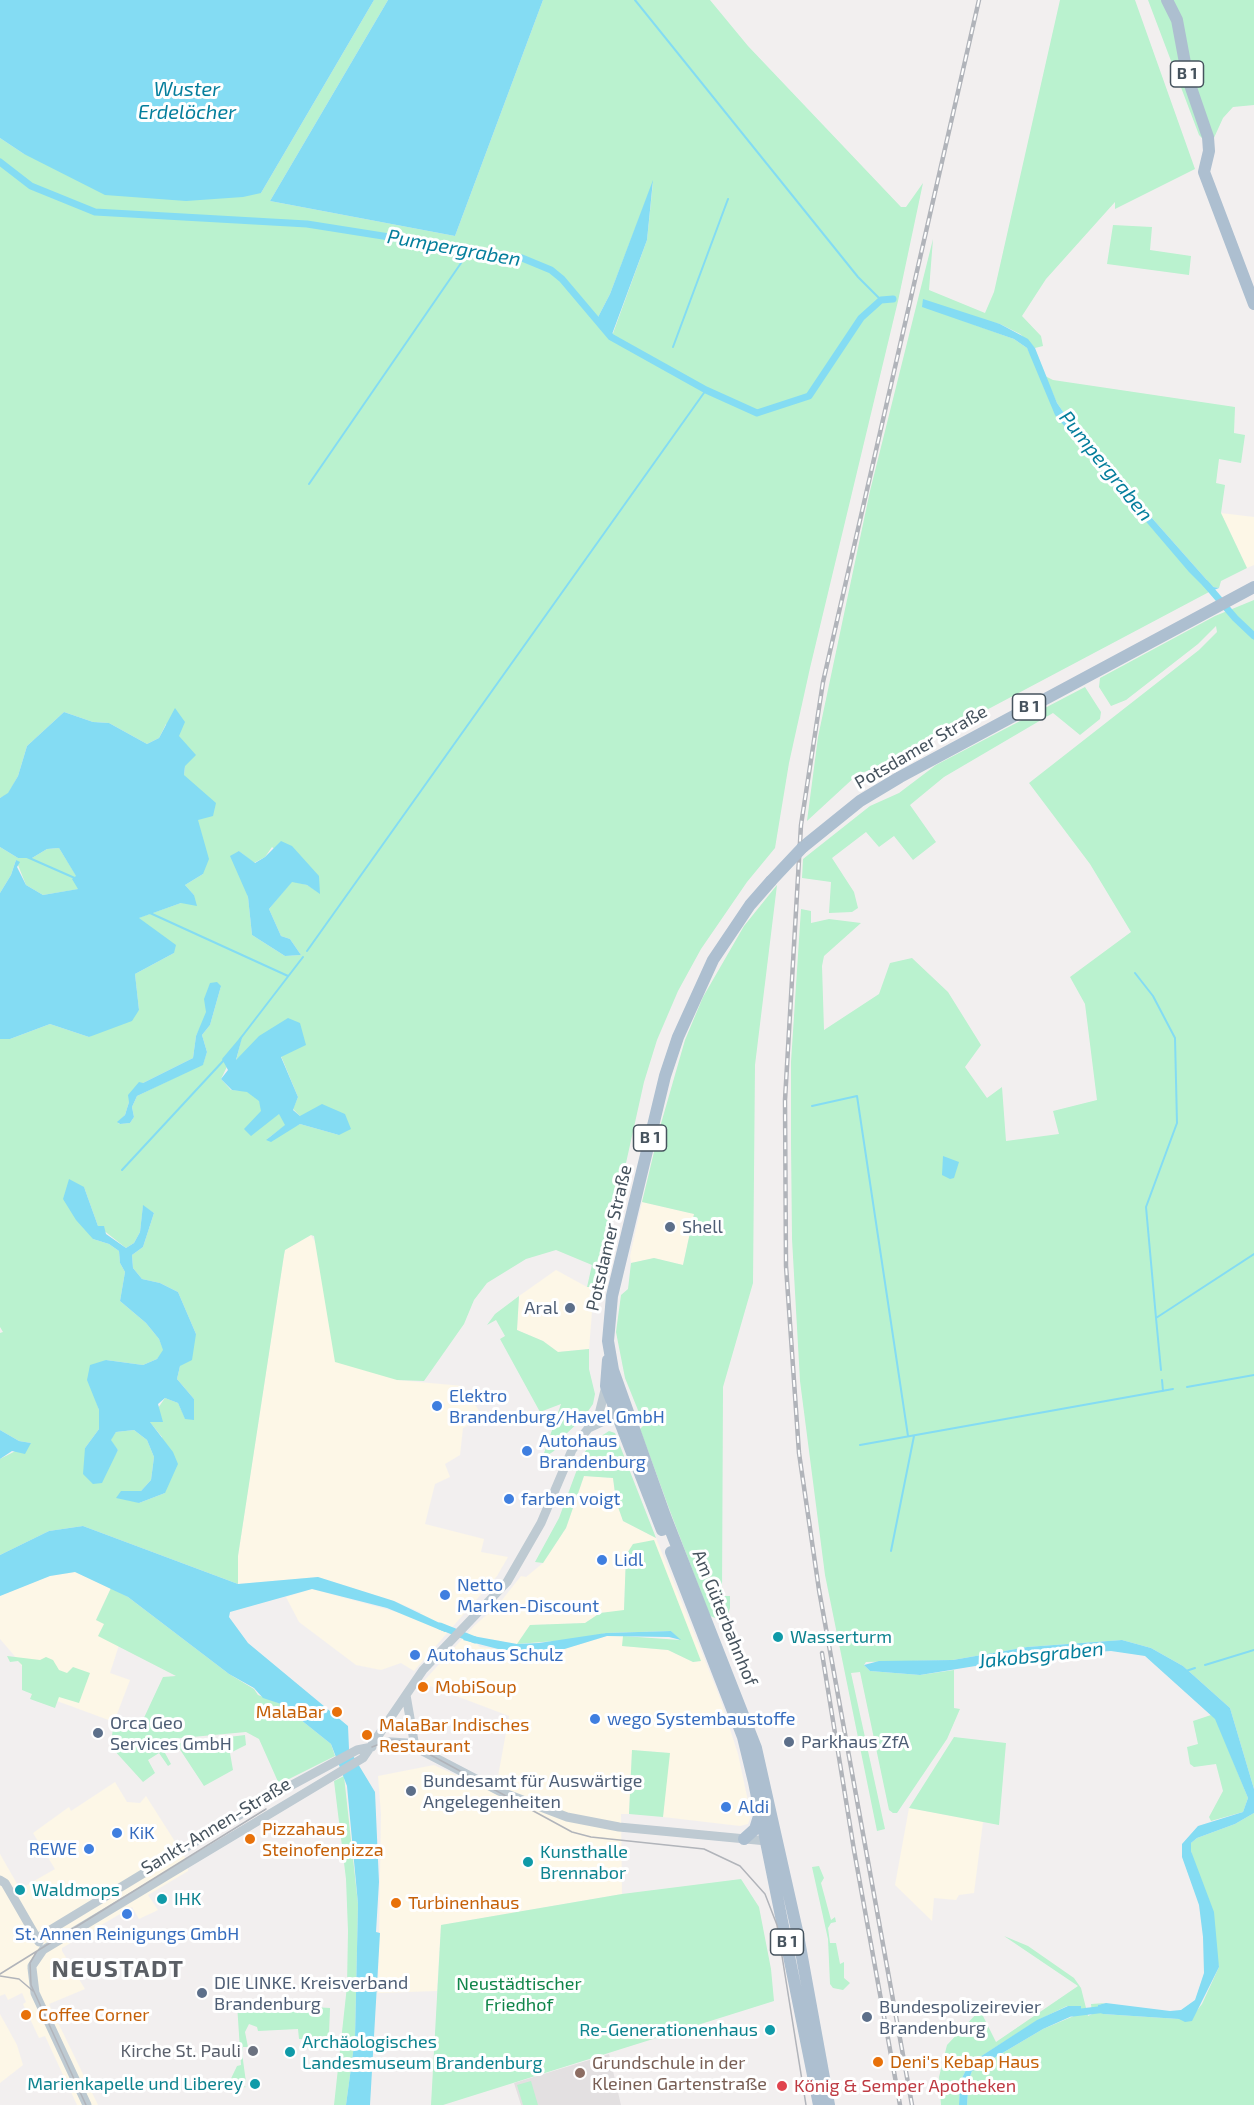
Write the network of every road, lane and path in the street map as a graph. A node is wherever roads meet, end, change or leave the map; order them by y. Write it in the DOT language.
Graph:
graph roads {
  1 [pos="1167,0"];
  2 [pos="1254,304"];
  3 [pos="1254,577"];
  4 [pos="1254,587"];
  5 [pos="1222,604"];
  6 [pos="609,1344"];
  7 [pos="606,1386"];
  8 [pos="622,1412"];
  9 [pos="587,1429"];
  10 [pos="709,1638"];
  11 [pos="406,1695"];
  12 [pos="374,1744"];
  13 [pos="416,1747"];
  14 [pos="335,1768"];
  15 [pos="759,1806"];
  16 [pos="744,1839"];
  17 [pos="773,1842"];
  18 [pos="3,1882"];
  19 [pos="37,1938"];
  20 [pos="43,1950"];
  21 [pos="87,2105"];
  22 [pos="819,2105"];
  23 [pos="830,2105"];
  1 -- 2 [label="main road, B 1"];
  3 -- 5 [label="main road, Potsdamer Straße / B 1"];
  4 -- 5 [label="main road, Potsdamer Straße / B 1"];
  5 -- 6 [label="main road, Potsdamer Straße / B 1, bridge"];
  6 -- 7 [label="main road, Potsdamer Straße / B 1"];
  6 -- 8 [label="main road, Potsdamer Straße / B 1"];
  7 -- 8 [label="main road, Potsdamer Straße / B 1"];
  7 -- 9 [label="street"];
  8 -- 9 [label="street"];
  8 -- 10 [label="main road, Am Güterbahnhof / B 1"];
  9 -- 11 [label="street"];
  10 -- 15 [label="main road, Am Güterbahnhof / B 1"];
  10 -- 17 [label="main road, Am Güterbahnhof / B 1"];
  11 -- 12 [label="street"];
  11 -- 13 [label="street"];
  12 -- 13 [label="street, Sankt-Annen-Straße"];
  12 -- 14 [label="street, Sankt-Annen-Straße"];
  13 -- 16 [label="street, Sankt-Annen-Straße"];
  14 -- 19 [label="street, Sankt-Annen-Straße"];
  14 -- 20 [label="street, Sankt-Annen-Straße"];
  15 -- 16 [label="main road"];
  15 -- 17 [label="main road, Am Güterbahnhof / B 1"];
  16 -- 17 [label="street, Sankt-Annen-Straße"];
  17 -- 22 [label="main road, B 1"];
  17 -- 23 [label="main road, B 1"];
  18 -- 19 [label="street"];
  19 -- 20 [label="street"];
  20 -- 21 [label="street"];
}
